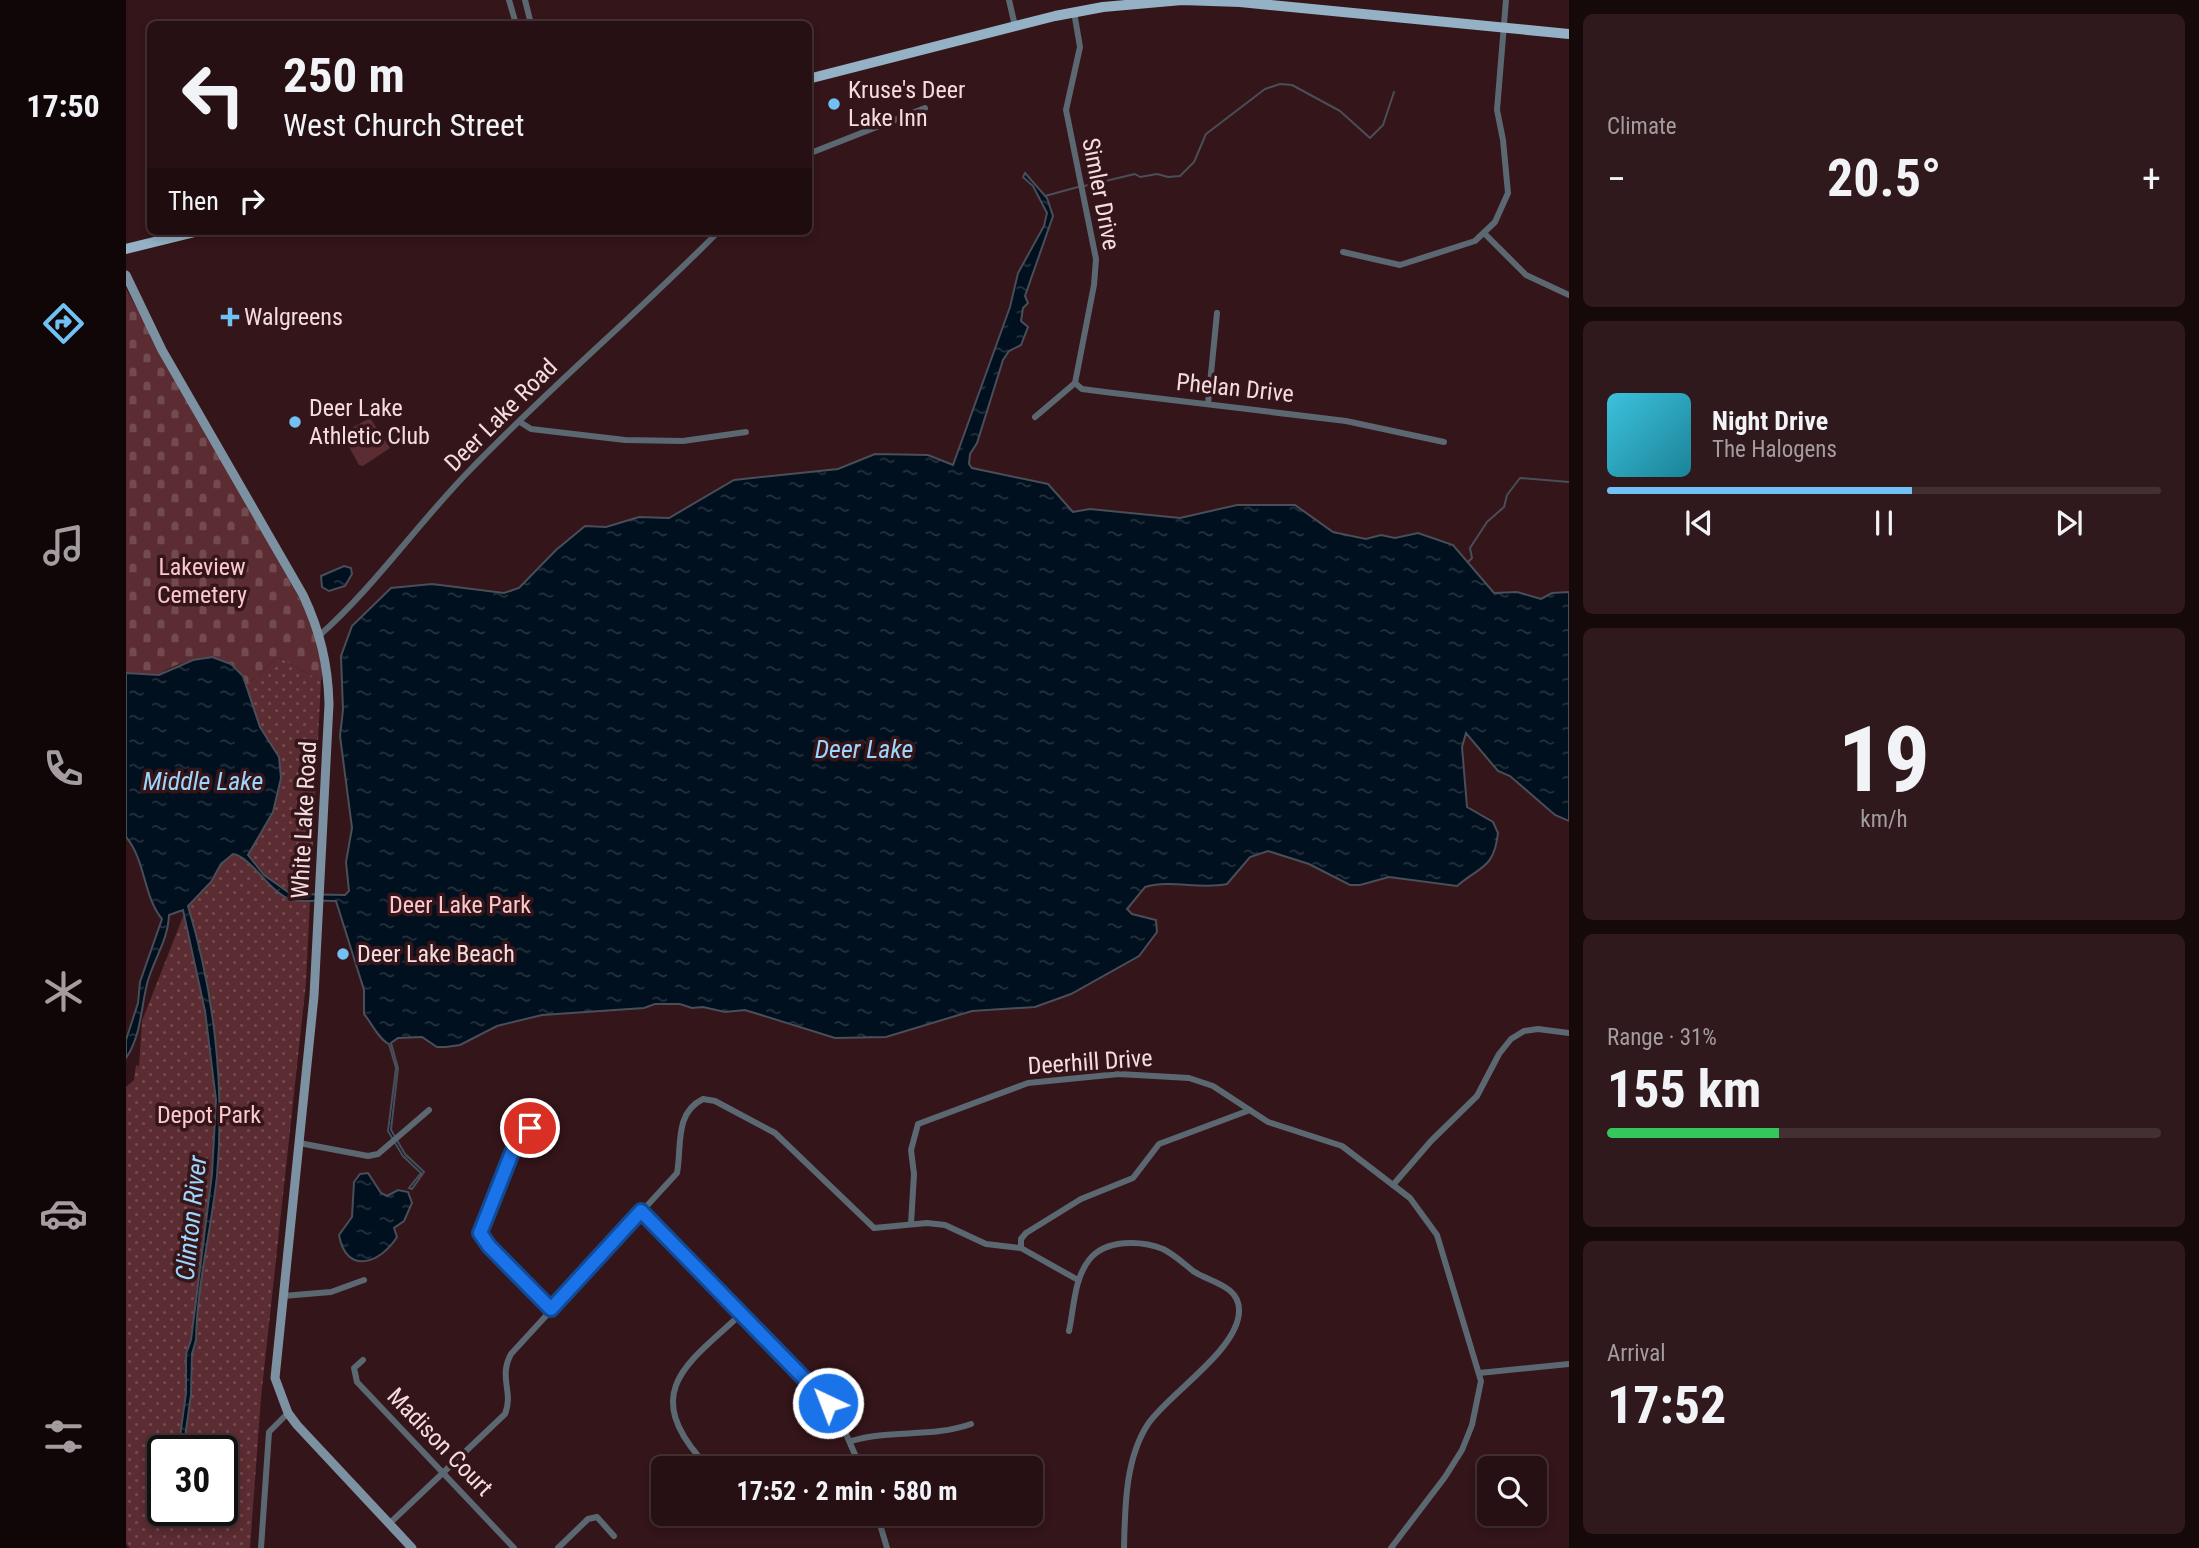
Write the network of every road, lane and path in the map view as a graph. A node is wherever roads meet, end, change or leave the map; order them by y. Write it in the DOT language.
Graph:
graph roads {
  1 [pos="509,0"];
  2 [pos="525,0"];
  3 [pos="1010,0"];
  4 [pos="1182,0"];
  5 [pos="1506,0"];
  6 [pos="1171,1"];
  7 [pos="1074,12"];
  8 [pos="515,21"];
  9 [pos="530,21"];
  10 [pos="1015,26"];
  11 [pos="1502,27"];
  12 [pos="1569,34"];
  13 [pos="812,78"];
  14 [pos="925,108"];
  15 [pos="812,152"];
  16 [pos="1484,233"];
  17 [pos="183,235"];
  18 [pos="715,235"];
  19 [pos="126,249"];
  20 [pos="1343,252"];
  21 [pos="126,275"];
  22 [pos="1569,295"];
  23 [pos="1217,313"];
  24 [pos="1074,383"];
  25 [pos="1208,404"];
  26 [pos="1035,418"];
  27 [pos="520,422"];
  28 [pos="746,432"];
  29 [pos="1444,442"];
  30 [pos="320,635"];
  31 [pos="1569,1033"];
  32 [pos="429,1110"];
  33 [pos="1250,1110"];
  34 [pos="544,1118"];
  35 [pos="299,1143"];
  36 [pos="1393,1185"];
  37 [pos="641,1211"];
  38 [pos="911,1224"];
  39 [pos="1021,1248"];
  40 [pos="364,1280"];
  41 [pos="1078,1280"];
  42 [pos="283,1296"];
  43 [pos="551,1309"];
  44 [pos="741,1314"];
  45 [pos="1069,1331"];
  46 [pos="363,1360"];
  47 [pos="1569,1364"];
  48 [pos="1479,1373"];
  49 [pos="288,1413"];
  50 [pos="971,1424"];
  51 [pos="851,1441"];
  52 [pos="698,1456"];
  53 [pos="857,1456"];
  54 [pos="444,1473"];
  55 [pos="389,1524"];
  56 [pos="881,1526"];
  57 [pos="614,1536"];
  58 [pos="261,1548"];
  59 [pos="412,1548"];
  60 [pos="514,1548"];
  61 [pos="558,1548"];
  62 [pos="887,1548"];
  63 [pos="1124,1548"];
  64 [pos="1391,1548"];
  1 -- 8 [label="street"];
  2 -- 9 [label="street"];
  3 -- 10 [label="street"];
  4 -- 6 [label="main road"];
  4 -- 11 [label="main road"];
  5 -- 11 [label="street"];
  6 -- 7 [label="main road"];
  7 -- 10 [label="main road"];
  7 -- 24 [label="street, Simler Drive"];
  10 -- 13 [label="main road"];
  11 -- 12 [label="main road"];
  11 -- 16 [label="street"];
  14 -- 15 [label="street"];
  16 -- 20 [label="street"];
  16 -- 22 [label="street"];
  17 -- 19 [label="main road"];
  18 -- 27 [label="street, Deer Lake Road"];
  21 -- 30 [label="street, White Lake Road"];
  23 -- 25 [label="street"];
  24 -- 25 [label="street, Phelan Drive"];
  24 -- 26 [label="street"];
  25 -- 29 [label="street, Phelan Drive"];
  27 -- 28 [label="street"];
  27 -- 30 [label="street, Deer Lake Road"];
  30 -- 35 [label="street, White Lake Road"];
  31 -- 36 [label="street"];
  32 -- 35 [label="street"];
  33 -- 36 [label="street, Deerhill Drive"];
  33 -- 38 [label="street, Deerhill Drive"];
  33 -- 39 [label="street"];
  34 -- 43 [label="street"];
  35 -- 42 [label="street, White Lake Road"];
  36 -- 48 [label="street, Deerhill Drive"];
  37 -- 38 [label="street"];
  37 -- 43 [label="street"];
  37 -- 44 [label="street"];
  38 -- 39 [label="street"];
  39 -- 41 [label="street"];
  40 -- 42 [label="street"];
  41 -- 45 [label="street"];
  41 -- 63 [label="street"];
  42 -- 49 [label="street, White Lake Road"];
  43 -- 54 [label="street"];
  44 -- 51 [label="street"];
  44 -- 52 [label="street"];
  46 -- 54 [label="street, Madison Court"];
  47 -- 48 [label="street"];
  48 -- 64 [label="street, Deerhill Drive"];
  49 -- 55 [label="street, White Lake Road"];
  49 -- 58 [label="street"];
  50 -- 51 [label="street"];
  51 -- 53 [label="street"];
  54 -- 55 [label="street"];
  54 -- 60 [label="street, Madison Court"];
  55 -- 59 [label="street, White Lake Road"];
  56 -- 62 [label="street"];
  57 -- 61 [label="street"];
}
